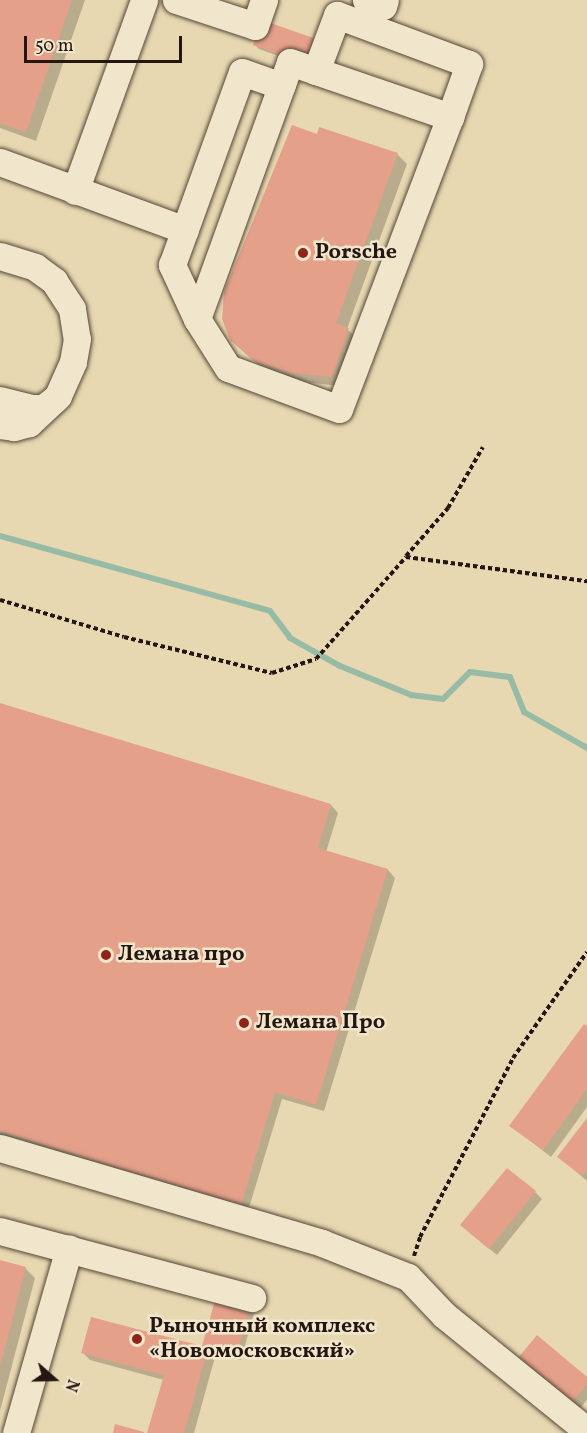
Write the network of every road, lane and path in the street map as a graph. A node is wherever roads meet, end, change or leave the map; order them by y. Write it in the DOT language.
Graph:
graph roads {
  1 [pos="144,0"];
  2 [pos="176,0"];
  3 [pos="264,0"];
  4 [pos="366,0"];
  5 [pos="385,0"];
  6 [pos="316,71"];
  7 [pos="282,86"];
  8 [pos="450,117"];
  9 [pos="0,162"];
  10 [pos="75,191"];
  11 [pos="185,230"];
  12 [pos="0,256"];
  13 [pos="197,319"];
  14 [pos="58,396"];
  15 [pos="0,400"];
  16 [pos="0,425"];
  17 [pos="483,447"];
  18 [pos="406,557"];
  19 [pos="587,581"];
  20 [pos="0,600"];
  21 [pos="587,952"];
  22 [pos="0,1148"];
  23 [pos="0,1231"];
  24 [pos="69,1248"];
  25 [pos="408,1277"];
  26 [pos="252,1298"];
  27 [pos="587,1431"];
  28 [pos="16,1433"];
  1 -- 10 [label="street"];
  2 -- 3 [label="street"];
  4 -- 5 [label="street"];
  6 -- 7 [label="street"];
  6 -- 8 [label="street"];
  6 -- 8 [label="street"];
  7 -- 11 [label="street"];
  7 -- 13 [label="street"];
  8 -- 13 [label="street"];
  9 -- 10 [label="street"];
  10 -- 11 [label="street"];
  11 -- 13 [label="street"];
  12 -- 14 [label="street"];
  14 -- 15 [label="street"];
  14 -- 16 [label="street"];
  17 -- 18 [label="path"];
  18 -- 19 [label="path"];
  18 -- 20 [label="path"];
  21 -- 25 [label="path"];
  22 -- 25 [label="street"];
  23 -- 24 [label="street"];
  24 -- 26 [label="street"];
  24 -- 28 [label="street"];
  25 -- 27 [label="street"];
}
